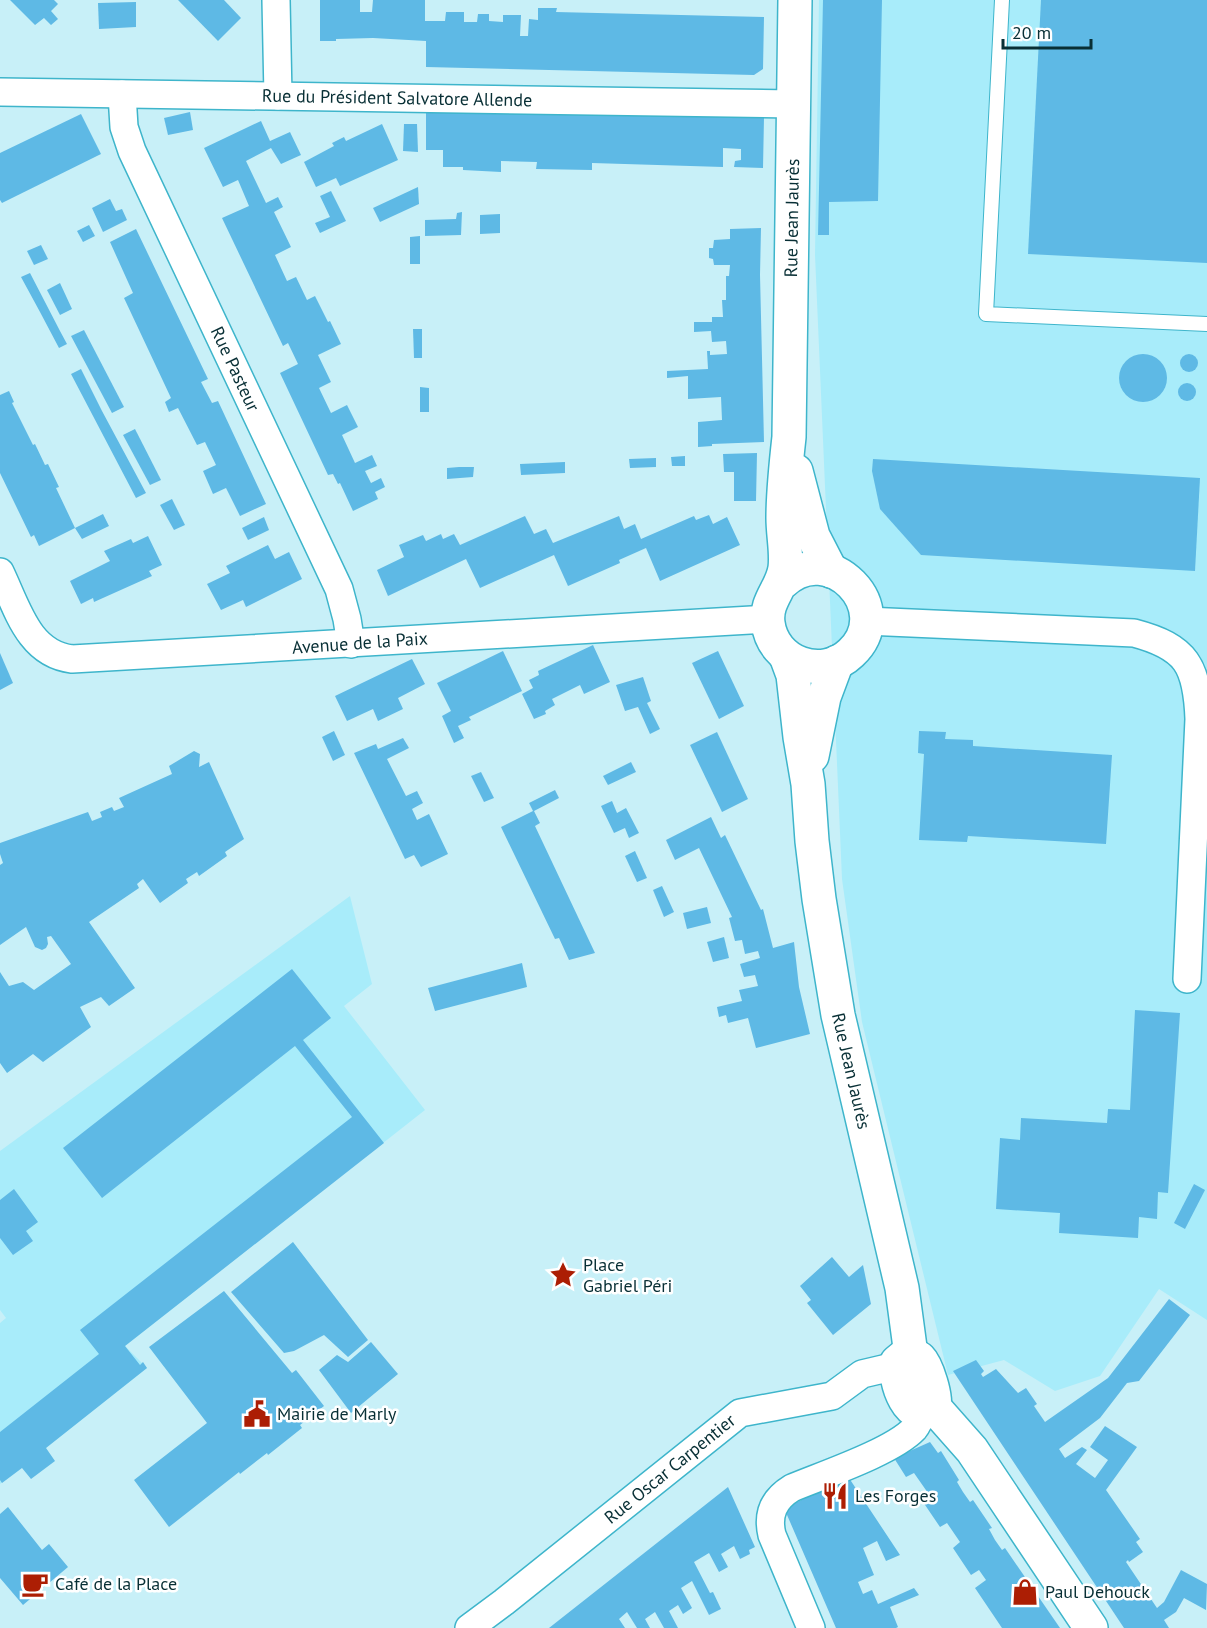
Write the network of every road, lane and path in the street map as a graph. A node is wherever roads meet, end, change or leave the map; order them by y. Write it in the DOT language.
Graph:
graph roads {
  1 [pos="276,0"];
  2 [pos="795,0"];
  3 [pos="1002,0"];
  4 [pos="0,92"];
  5 [pos="122,94"];
  6 [pos="278,96"];
  7 [pos="794,104"];
  8 [pos="1207,324"];
  9 [pos="789,437"];
  10 [pos="831,571"];
  11 [pos="0,572"];
  12 [pos="782,583"];
  13 [pos="768,619"];
  14 [pos="866,621"];
  15 [pos="351,644"];
  16 [pos="786,656"];
  17 [pos="837,662"];
  18 [pos="808,784"];
  19 [pos="1187,979"];
  20 [pos="904,1360"];
  21 [pos="928,1410"];
  22 [pos="469,1628"];
  23 [pos="812,1628"];
  24 [pos="1091,1628"];
  1 -- 6 [label="street"];
  2 -- 7 [label="main road, Rue Jean Jaurès"];
  3 -- 8 [label="lane"];
  4 -- 5 [label="street, Rue du Président Salvatore Allende"];
  5 -- 6 [label="street, Rue du Président Salvatore Allende"];
  5 -- 15 [label="street, Rue Pasteur"];
  6 -- 7 [label="street, Rue du Président Salvatore Allende"];
  7 -- 9 [label="main road, Rue Jean Jaurès"];
  9 -- 10 [label="main road, Rue Jean Jaurès"];
  9 -- 12 [label="main road, Rue Jean Jaurès"];
  10 -- 12 [label="main road"];
  10 -- 14 [label="main road, Rue Jean Jaurès"];
  11 -- 15 [label="street, Avenue de la Paix"];
  12 -- 13 [label="main road, Rue Jean Jaurès"];
  13 -- 15 [label="street, Avenue de la Paix"];
  13 -- 16 [label="main road, Rue Jean Jaurès"];
  14 -- 17 [label="main road, Rue Jean Jaurès"];
  14 -- 19 [label="street"];
  16 -- 17 [label="main road"];
  16 -- 18 [label="main road, Rue Jean Jaurès"];
  17 -- 18 [label="main road, Rue Jean Jaurès"];
  18 -- 20 [label="main road, Rue Jean Jaurès"];
  20 -- 21 [label="main road"];
  20 -- 22 [label="street, Rue Oscar Carpentier"];
  21 -- 23 [label="street"];
  21 -- 24 [label="main road"];
}
